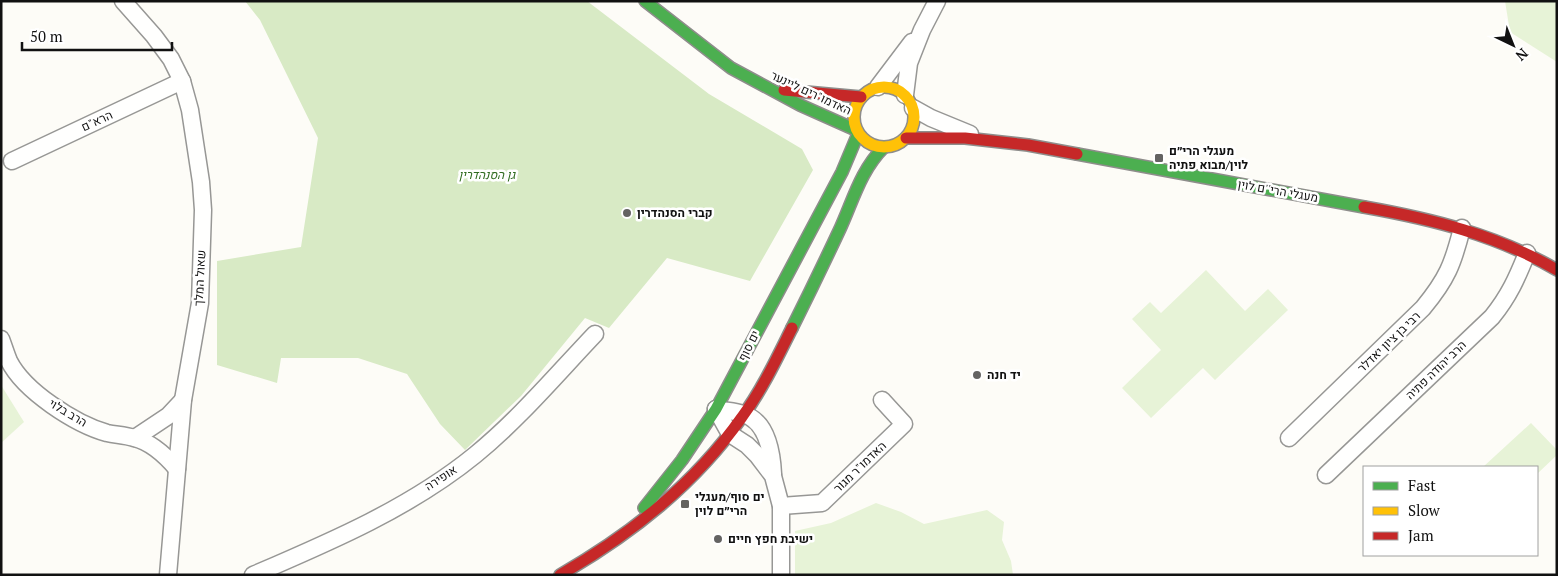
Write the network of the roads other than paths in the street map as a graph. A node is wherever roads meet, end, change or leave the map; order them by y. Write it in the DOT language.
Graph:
graph roads {
  1 [pos="123,1"];
  2 [pos="645,1"];
  3 [pos="936,1"];
  4 [pos="922,30"];
  5 [pos="182,81"];
  6 [pos="754,81"];
  7 [pos="878,87"];
  8 [pos="861,97"];
  9 [pos="909,101"];
  10 [pos="857,132"];
  11 [pos="906,138"];
  12 [pos="991,140"];
  13 [pos="889,146"];
  14 [pos="12,161"];
  15 [pos="1462,228"];
  16 [pos="1528,253"];
  17 [pos="1557,270"];
  18 [pos="595,334"];
  19 [pos="2,346"];
  20 [pos="183,400"];
  21 [pos="882,400"];
  22 [pos="716,409"];
  23 [pos="745,414"];
  24 [pos="730,434"];
  25 [pos="135,438"];
  26 [pos="1289,438"];
  27 [pos="177,469"];
  28 [pos="1326,475"];
  29 [pos="773,476"];
  30 [pos="781,506"];
  31 [pos="614,542"];
  32 [pos="168,575"];
  33 [pos="253,575"];
  34 [pos="560,575"];
  35 [pos="781,575"];
  1 -- 5 [label="street, שאול המלך"];
  2 -- 6 [label="street, האדמו\"רים ליינער"];
  3 -- 4 [label="street"];
  4 -- 7 [label="street"];
  4 -- 9 [label="street"];
  5 -- 14 [label="street, הרא\"ם"];
  5 -- 20 [label="street, שאול המלך"];
  6 -- 8 [label="street, האדמו\"רים ליינער"];
  6 -- 10 [label="street, האדמו\"רים ליינער"];
  7 -- 8 [label="street"];
  7 -- 9 [label="street"];
  8 -- 10 [label="street"];
  9 -- 11 [label="street"];
  9 -- 12 [label="street, מעגלי הרי''ם לוין"];
  10 -- 13 [label="street"];
  10 -- 22 [label="street, ים סוף"];
  11 -- 12 [label="street, מעגלי הרי''ם לוין"];
  11 -- 13 [label="street"];
  12 -- 15 [label="street, מעגלי הרי''ם לוין"];
  13 -- 23 [label="street, ים סוף"];
  15 -- 16 [label="street, מעגלי הרי''ם לוין"];
  15 -- 26 [label="street, רבי בן ציון יאדלר"];
  16 -- 17 [label="street, מעגלי הרי''ם לוין"];
  16 -- 28 [label="street, הרב יהודה פתיה"];
  18 -- 33 [label="street, אופירה"];
  19 -- 25 [label="street, הרב בלוי"];
  20 -- 25 [label="street"];
  20 -- 27 [label="street, שאול המלך"];
  21 -- 30 [label="street, האדמו\"ר מגור"];
  22 -- 23 [label="street"];
  22 -- 24 [label="street"];
  22 -- 31 [label="street, ים סוף"];
  23 -- 24 [label="street, ים סוף"];
  23 -- 29 [label="street"];
  24 -- 29 [label="street"];
  24 -- 31 [label="street, ים סוף"];
  25 -- 27 [label="street, הרב בלוי"];
  27 -- 32 [label="street, שאול המלך"];
  29 -- 30 [label="street"];
  30 -- 35 [label="street"];
  31 -- 34 [label="street, ים סוף"];
}
